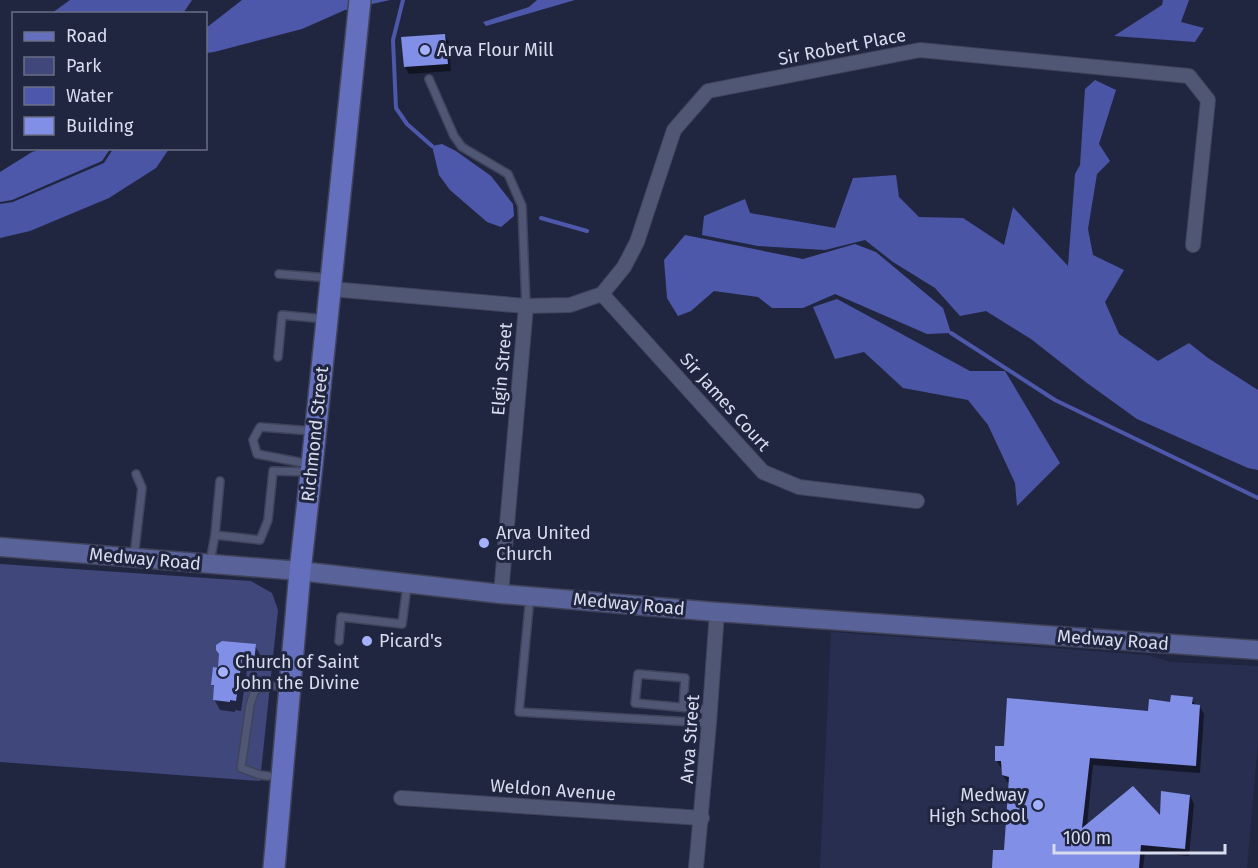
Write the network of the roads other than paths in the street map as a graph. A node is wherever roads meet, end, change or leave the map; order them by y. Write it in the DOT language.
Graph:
graph roads {
  1 [pos="360,0"];
  2 [pos="429,79"];
  3 [pos="1193,244"];
  4 [pos="279,274"];
  5 [pos="331,284"];
  6 [pos="602,294"];
  7 [pos="526,306"];
  8 [pos="327,319"];
  9 [pos="278,357"];
  10 [pos="316,431"];
  11 [pos="312,468"];
  12 [pos="136,474"];
  13 [pos="220,481"];
  14 [pos="917,501"];
  15 [pos="215,535"];
  16 [pos="0,547"];
  17 [pos="134,557"];
  18 [pos="210,564"];
  19 [pos="300,571"];
  20 [pos="407,583"];
  21 [pos="501,594"];
  22 [pos="530,596"];
  23 [pos="717,612"];
  24 [pos="339,641"];
  25 [pos="1258,650"];
  26 [pos="291,685"];
  27 [pos="683,706"];
  28 [pos="710,717"];
  29 [pos="268,776"];
  30 [pos="401,798"];
  31 [pos="702,818"];
  32 [pos="274,868"];
  33 [pos="696,868"];
  1 -- 5 [label="main road, Richmond Street"];
  2 -- 7 [label="lane"];
  3 -- 6 [label="street, Sir Robert Place"];
  4 -- 5 [label="lane"];
  5 -- 7 [label="street, Elgin Street"];
  5 -- 8 [label="main road, Richmond Street"];
  6 -- 7 [label="street"];
  6 -- 14 [label="street, Sir James Court"];
  7 -- 21 [label="street, Elgin Street"];
  8 -- 9 [label="lane"];
  8 -- 10 [label="main road, Richmond Street"];
  10 -- 11 [label="main road, Richmond Street"];
  10 -- 11 [label="lane"];
  11 -- 15 [label="lane"];
  11 -- 19 [label="main road, Richmond Street"];
  12 -- 17 [label="lane"];
  13 -- 15 [label="lane"];
  15 -- 18 [label="lane"];
  16 -- 17 [label="main road, Medway Road"];
  17 -- 18 [label="main road, Medway Road"];
  18 -- 19 [label="main road, Medway Road"];
  19 -- 20 [label="main road, Medway Road"];
  19 -- 26 [label="main road, Richmond Street"];
  20 -- 21 [label="main road, Medway Road"];
  20 -- 24 [label="lane"];
  21 -- 22 [label="main road, Medway Road"];
  22 -- 23 [label="main road, Medway Road"];
  22 -- 28 [label="lane"];
  23 -- 25 [label="main road, Medway Road"];
  23 -- 28 [label="street, Arva Street"];
  26 -- 29 [label="lane"];
  26 -- 32 [label="main road, Richmond Street"];
  27 -- 27 [label="lane"];
  27 -- 28 [label="lane"];
  28 -- 31 [label="street, Arva Street"];
  30 -- 31 [label="street, Weldon Avenue"];
  31 -- 33 [label="street, Arva Street"];
}
